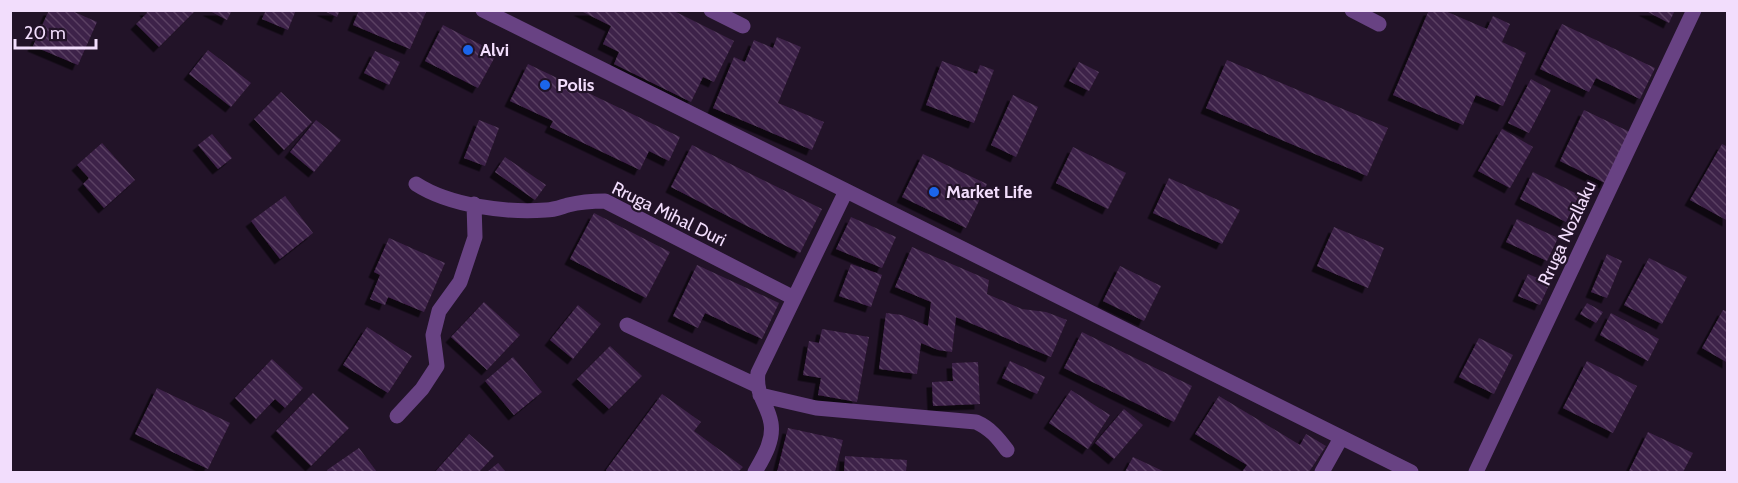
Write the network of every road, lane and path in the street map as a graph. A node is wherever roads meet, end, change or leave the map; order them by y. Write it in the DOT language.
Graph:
graph roads {
  1 [pos="711,10"];
  2 [pos="1352,10"];
  3 [pos="1694,10"];
  4 [pos="492,12"];
  5 [pos="1379,24"];
  6 [pos="743,26"];
  7 [pos="416,184"];
  8 [pos="846,191"];
  9 [pos="474,204"];
  10 [pos="794,298"];
  11 [pos="627,325"];
  12 [pos="758,390"];
  13 [pos="397,416"];
  14 [pos="1341,438"];
  15 [pos="1007,450"];
  16 [pos="755,472"];
  17 [pos="1322,472"];
  18 [pos="1411,472"];
  19 [pos="1476,472"];
  1 -- 6 [label="street"];
  2 -- 5 [label="street"];
  3 -- 19 [label="street, Rruga Nozllaku"];
  4 -- 8 [label="street"];
  7 -- 9 [label="street, Rruga Mihal Duri"];
  8 -- 10 [label="street"];
  8 -- 14 [label="street"];
  9 -- 10 [label="street, Rruga Mihal Duri"];
  9 -- 13 [label="street"];
  10 -- 12 [label="street"];
  11 -- 12 [label="street"];
  12 -- 15 [label="street"];
  12 -- 16 [label="street"];
  14 -- 17 [label="street"];
  14 -- 18 [label="street"];
}
